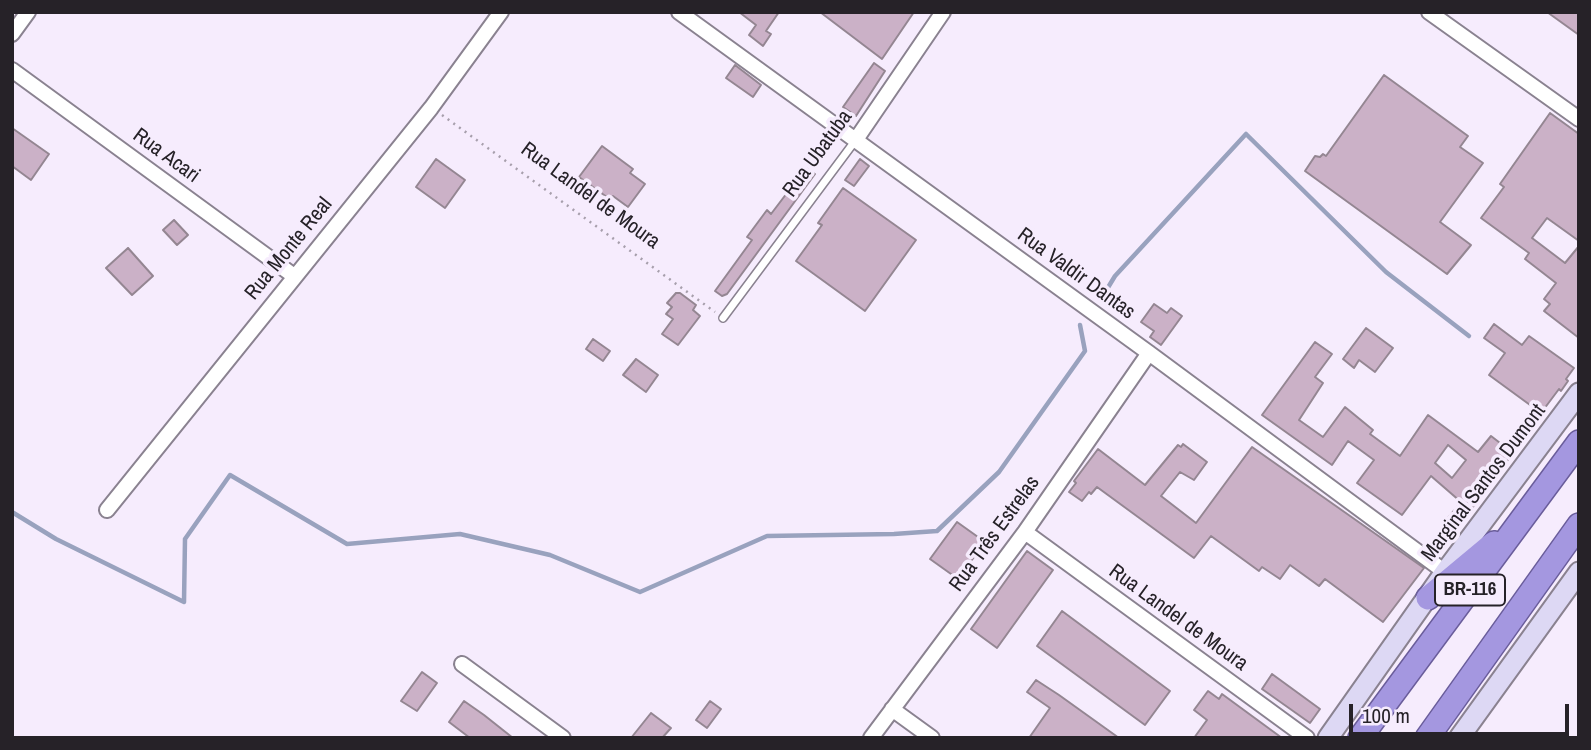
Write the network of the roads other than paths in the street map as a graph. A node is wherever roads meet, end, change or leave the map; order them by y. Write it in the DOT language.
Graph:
graph roads {
  1 [pos="28,12"];
  2 [pos="500,12"];
  3 [pos="679,12"];
  4 [pos="943,12"];
  5 [pos="1429,12"];
  6 [pos="12,34"];
  7 [pos="12,70"];
  8 [pos="1579,120"];
  9 [pos="855,141"];
  10 [pos="294,276"];
  11 [pos="723,318"];
  12 [pos="1149,353"];
  13 [pos="1579,393"];
  14 [pos="1579,442"];
  15 [pos="107,510"];
  16 [pos="1579,525"];
  17 [pos="1517,527"];
  18 [pos="1025,532"];
  19 [pos="1445,572"];
  20 [pos="1579,572"];
  21 [pos="1428,597"];
  22 [pos="462,664"];
  23 [pos="892,709"];
  24 [pos="563,738"];
  25 [pos="872,738"];
  26 [pos="932,738"];
  27 [pos="1307,738"];
  28 [pos="1328,738"];
  29 [pos="1360,738"];
  30 [pos="1427,738"];
  31 [pos="1459,738"];
  1 -- 6 [label="street"];
  2 -- 10 [label="street, Rua Monte Real"];
  3 -- 9 [label="street, Rua Valdir Dantas"];
  4 -- 9 [label="street, Rua Ubatuba"];
  5 -- 8 [label="street"];
  7 -- 10 [label="street, Rua Acari"];
  9 -- 11 [label="lane, Rua Ubatuba"];
  9 -- 12 [label="street, Rua Valdir Dantas"];
  10 -- 15 [label="street, Rua Monte Real"];
  12 -- 18 [label="street, Rua Três Estrelas"];
  12 -- 19 [label="street, Rua Valdir Dantas"];
  13 -- 19 [label="main road, Marginal Santos Dumont / BR-116"];
  14 -- 17 [label="highway, BR-116"];
  16 -- 30 [label="highway, BR-116"];
  17 -- 21 [label="highway"];
  17 -- 29 [label="highway, BR-116"];
  18 -- 23 [label="street, Rua Três Estrelas"];
  18 -- 27 [label="street, Rua Landel de Moura"];
  19 -- 21 [label="main road, Marginal Santos Dumont / BR-116"];
  20 -- 31 [label="main road"];
  21 -- 28 [label="main road, Marginal Santos Dumont / BR-116"];
  22 -- 24 [label="street"];
  23 -- 25 [label="street, Rua Três Estrelas"];
  23 -- 26 [label="street"];
}
